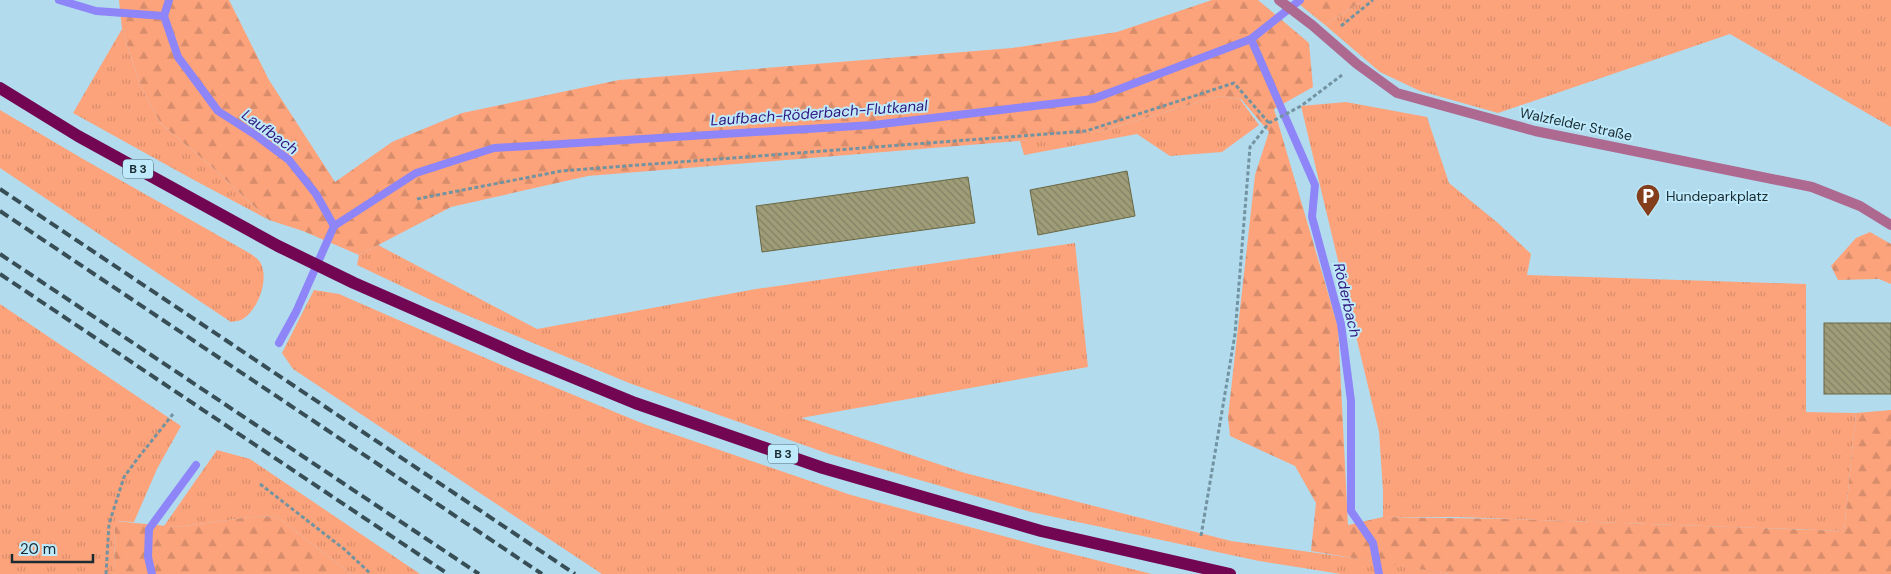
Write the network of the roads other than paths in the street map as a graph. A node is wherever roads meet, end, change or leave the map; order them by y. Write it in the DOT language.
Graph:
graph roads {
  1 [pos="1279,0"];
  2 [pos="0,88"];
  3 [pos="1891,225"];
  4 [pos="1230,574"];
  1 -- 3 [label="street, Walzfelder Straße"];
  2 -- 4 [label="main road, B 3"];
}
